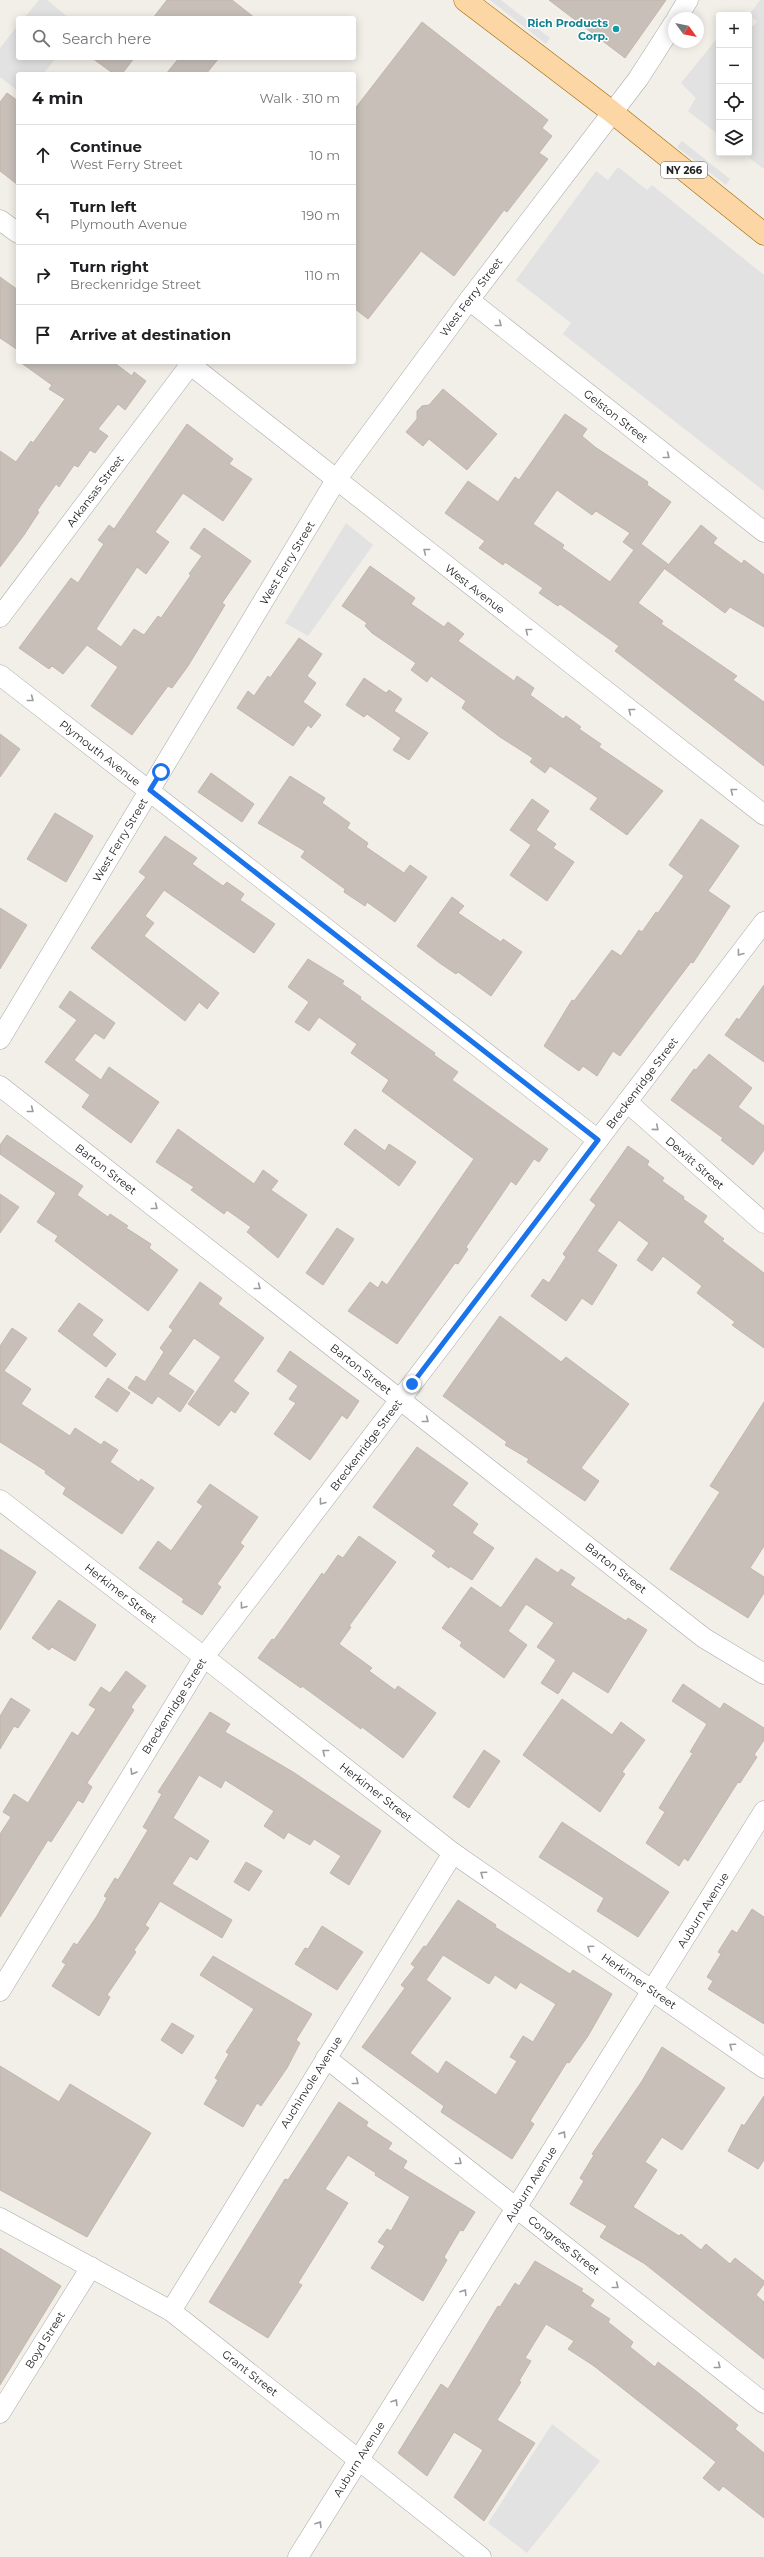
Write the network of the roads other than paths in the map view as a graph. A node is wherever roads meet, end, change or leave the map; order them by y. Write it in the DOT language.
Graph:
graph roads {
  1 [pos="465,0"];
  2 [pos="688,0"];
  3 [pos="681,12"];
  4 [pos="668,32"];
  5 [pos="612,112"];
  6 [pos="0,220"];
  7 [pos="16,232"];
  8 [pos="764,234"];
  9 [pos="469,300"];
  10 [pos="188,364"];
  11 [pos="336,480"];
  12 [pos="764,532"];
  13 [pos="0,617"];
  14 [pos="0,675"];
  15 [pos="150,790"];
  16 [pos="764,815"];
  17 [pos="764,922"];
  18 [pos="0,1039"];
  19 [pos="0,1086"];
  20 [pos="627,1102"];
  21 [pos="598,1140"];
  22 [pos="764,1223"];
  23 [pos="400,1400"];
  24 [pos="0,1500"];
  25 [pos="204,1657"];
  26 [pos="764,1674"];
  27 [pos="764,1812"];
  28 [pos="453,1853"];
  29 [pos="652,1990"];
  30 [pos="0,1991"];
  31 [pos="326,2058"];
  32 [pos="764,2068"];
  33 [pos="516,2208"];
  34 [pos="0,2218"];
  35 [pos="91,2267"];
  36 [pos="171,2311"];
  37 [pos="764,2403"];
  38 [pos="0,2414"];
  39 [pos="359,2459"];
  40 [pos="298,2557"];
  41 [pos="481,2557"];
  1 -- 5 [label="main road, NY 266"];
  2 -- 3 [label="street"];
  4 -- 5 [label="street, West Ferry Street"];
  5 -- 8 [label="main road, NY 266"];
  5 -- 9 [label="street, West Ferry Street"];
  6 -- 7 [label="street"];
  9 -- 11 [label="street, West Ferry Street"];
  9 -- 12 [label="street, Gelston Street, one-way"];
  10 -- 11 [label="street, West Avenue"];
  10 -- 13 [label="street, Arkansas Street"];
  11 -- 15 [label="street, West Ferry Street"];
  16 -- 11 [label="street, West Avenue, one-way"];
  14 -- 15 [label="street, Plymouth Avenue, one-way"];
  15 -- 18 [label="street, West Ferry Street"];
  15 -- 21 [label="street, Plymouth Avenue"];
  17 -- 20 [label="street, Breckenridge Street, one-way"];
  19 -- 23 [label="street, Barton Street, one-way"];
  20 -- 21 [label="street, Breckenridge Street"];
  20 -- 22 [label="street, Dewitt Street, one-way"];
  21 -- 23 [label="street, Breckenridge Street"];
  23 -- 25 [label="street, Breckenridge Street, one-way"];
  23 -- 26 [label="street, Barton Street, one-way"];
  24 -- 25 [label="street, Herkimer Street"];
  28 -- 25 [label="street, Herkimer Street, one-way"];
  25 -- 30 [label="street, Breckenridge Street, one-way"];
  27 -- 29 [label="street, Auburn Avenue"];
  29 -- 28 [label="street, Herkimer Street, one-way"];
  28 -- 31 [label="street, Auchinvole Avenue"];
  32 -- 29 [label="street, Herkimer Street, one-way"];
  33 -- 29 [label="street, Auburn Avenue, one-way"];
  31 -- 33 [label="street, Congress Street, one-way"];
  31 -- 36 [label="street, Auchinvole Avenue"];
  33 -- 37 [label="street, Congress Street, one-way"];
  39 -- 33 [label="street, Auburn Avenue, one-way"];
  34 -- 35 [label="street, Grant Street"];
  35 -- 36 [label="street, Grant Street"];
  35 -- 38 [label="street, Boyd Street"];
  36 -- 39 [label="street, Grant Street"];
  40 -- 39 [label="street, Auburn Avenue, one-way"];
  39 -- 41 [label="street, Grant Street"];
}
